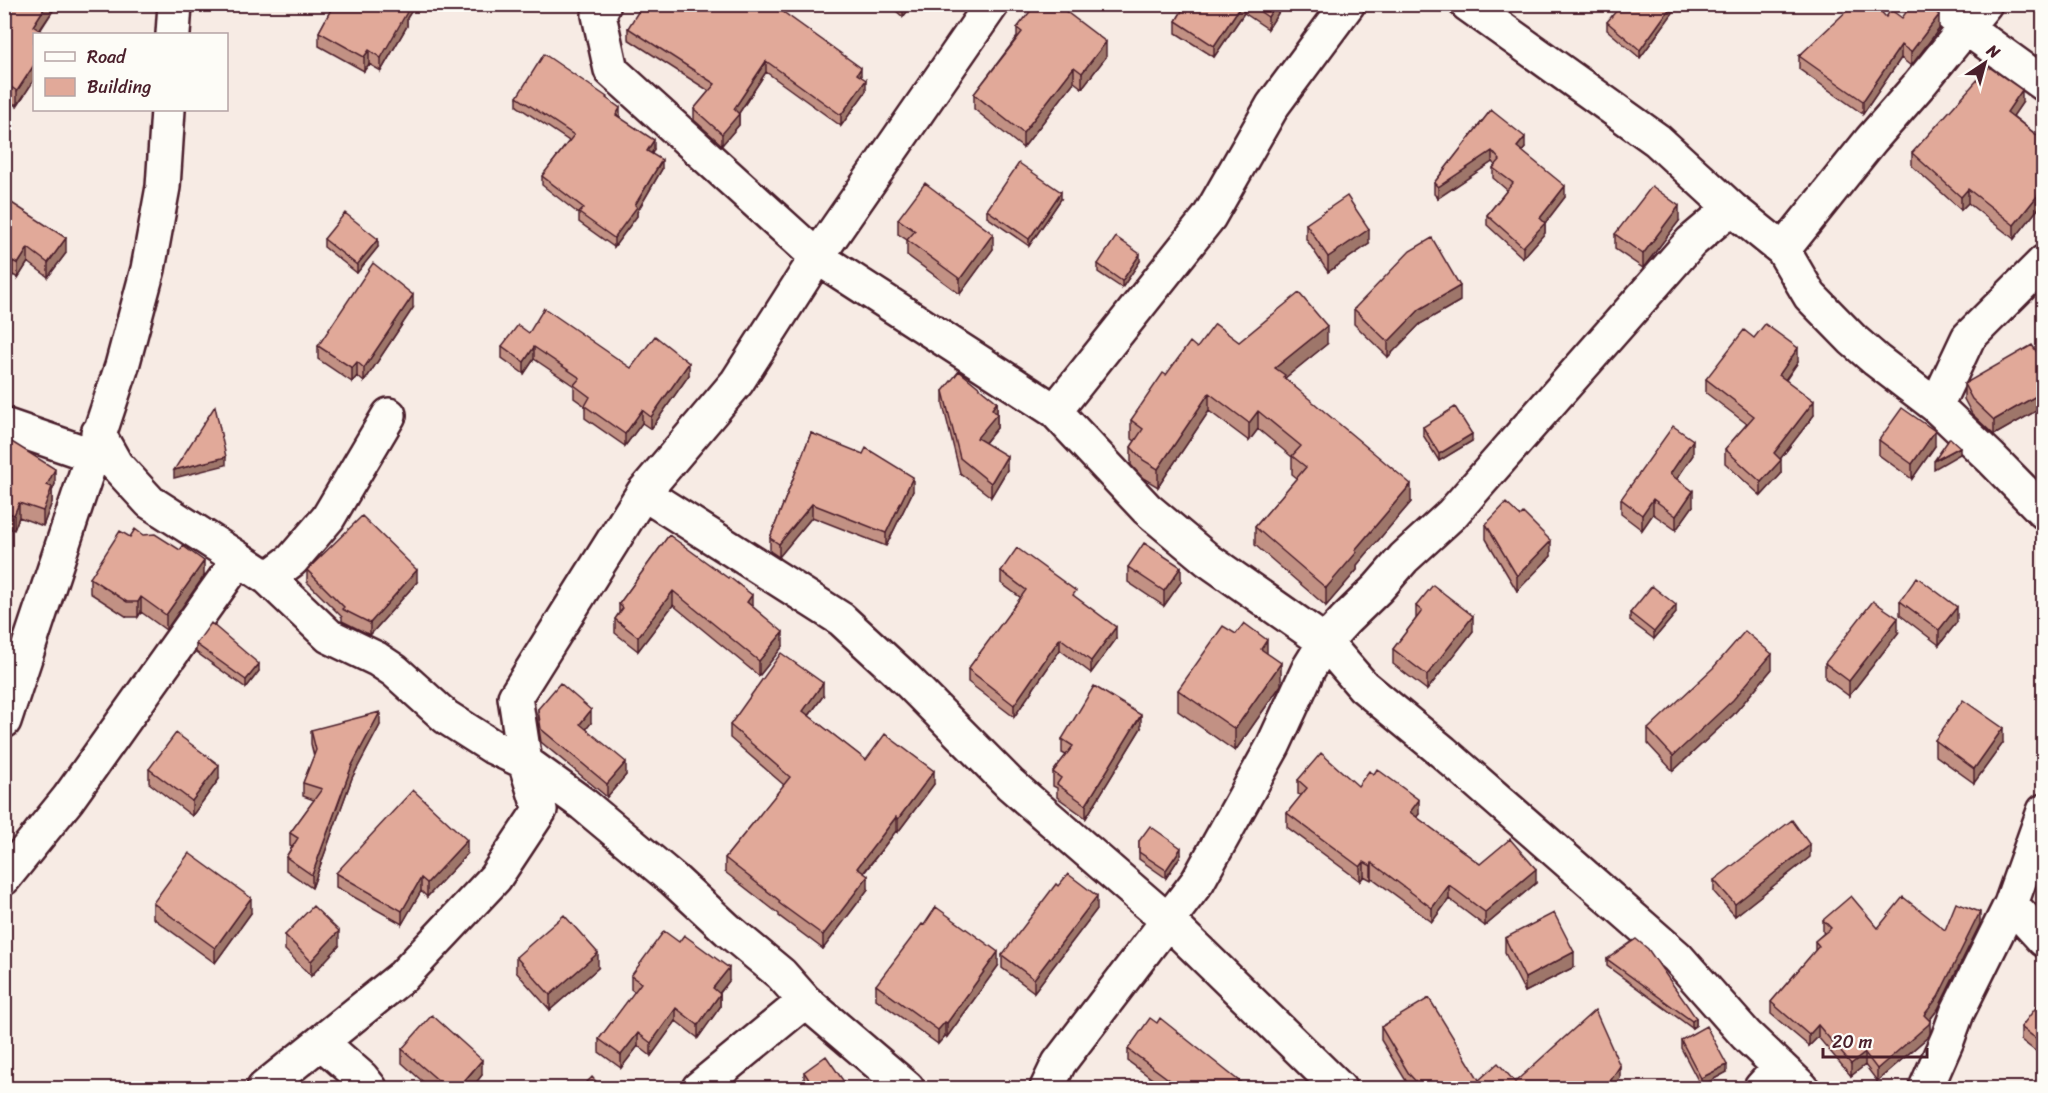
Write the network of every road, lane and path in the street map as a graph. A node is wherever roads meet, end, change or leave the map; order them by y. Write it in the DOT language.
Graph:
graph roads {
  1 [pos="175,4"];
  2 [pos="604,4"];
  3 [pos="992,4"];
  4 [pos="1348,4"];
  5 [pos="1467,4"];
  6 [pos="1939,4"];
  7 [pos="1975,16"];
  8 [pos="173,33"];
  9 [pos="2043,84"];
  10 [pos="168,111"];
  11 [pos="1731,208"];
  12 [pos="1784,250"];
  13 [pos="817,257"];
  14 [pos="2043,262"];
  15 [pos="1936,406"];
  16 [pos="1054,411"];
  17 [pos="389,415"];
  18 [pos="4,425"];
  19 [pos="95,444"];
  20 [pos="643,493"];
  21 [pos="2043,512"];
  22 [pos="238,559"];
  23 [pos="268,578"];
  24 [pos="1325,642"];
  25 [pos="4,721"];
  26 [pos="525,762"];
  27 [pos="2043,811"];
  28 [pos="4,878"];
  29 [pos="2011,904"];
  30 [pos="1167,920"];
  31 [pos="2043,940"];
  32 [pos="804,1001"];
  33 [pos="322,1043"];
  34 [pos="1781,1081"];
  35 [pos="264,1089"];
  36 [pos="370,1089"];
  37 [pos="699,1089"];
  38 [pos="907,1089"];
  39 [pos="1047,1089"];
  40 [pos="1340,1089"];
  41 [pos="1926,1089"];
  1 -- 8 [label="street"];
  2 -- 13 [label="street"];
  3 -- 13 [label="street"];
  4 -- 16 [label="street"];
  5 -- 11 [label="street"];
  6 -- 7 [label="street"];
  7 -- 9 [label="street"];
  7 -- 12 [label="street"];
  10 -- 19 [label="street"];
  11 -- 12 [label="street"];
  11 -- 24 [label="street"];
  12 -- 15 [label="street"];
  13 -- 16 [label="street"];
  13 -- 20 [label="street"];
  14 -- 15 [label="street"];
  15 -- 21 [label="street"];
  16 -- 24 [label="street"];
  17 -- 23 [label="street"];
  18 -- 19 [label="street"];
  19 -- 22 [label="street"];
  19 -- 25 [label="street"];
  20 -- 26 [label="street"];
  20 -- 30 [label="street"];
  22 -- 23 [label="street"];
  22 -- 28 [label="street"];
  23 -- 26 [label="street"];
  24 -- 30 [label="street"];
  24 -- 34 [label="street"];
  26 -- 32 [label="street"];
  26 -- 33 [label="street"];
  27 -- 29 [label="street"];
  29 -- 31 [label="street"];
  29 -- 41 [label="street"];
  30 -- 39 [label="street"];
  30 -- 40 [label="street"];
  32 -- 37 [label="street"];
  32 -- 38 [label="street"];
  33 -- 35 [label="street"];
  33 -- 36 [label="street"];
}
